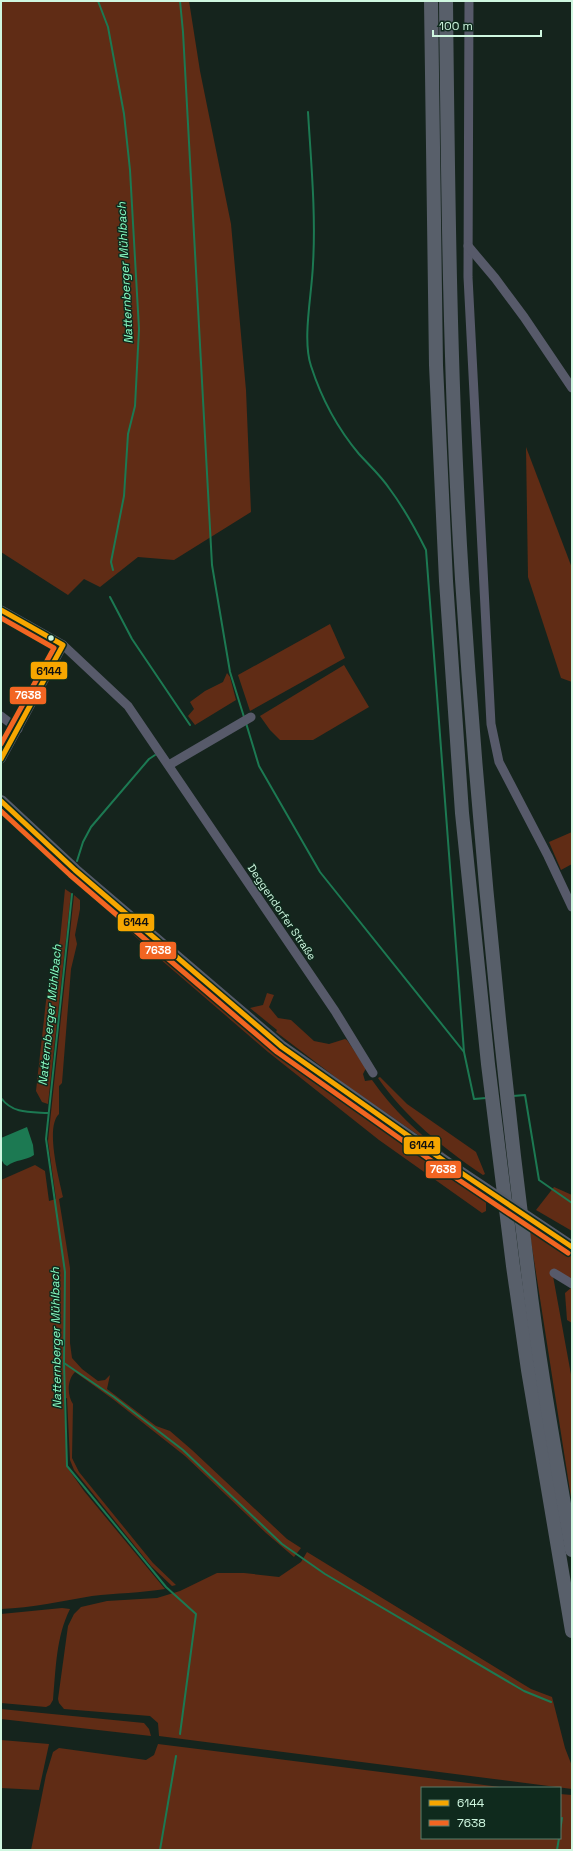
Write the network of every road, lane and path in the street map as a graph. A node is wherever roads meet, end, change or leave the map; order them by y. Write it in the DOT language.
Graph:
graph roads {
  1 [pos="431,1"];
  2 [pos="446,1"];
  3 [pos="469,1"];
  4 [pos="468,246"];
  5 [pos="572,388"];
  6 [pos="1,610"];
  7 [pos="63,644"];
  8 [pos="1,716"];
  9 [pos="247,719"];
  10 [pos="18,729"];
  11 [pos="1,760"];
  12 [pos="169,765"];
  13 [pos="1,801"];
  14 [pos="572,907"];
  15 [pos="373,1074"];
  16 [pos="572,1247"];
  17 [pos="554,1273"];
  18 [pos="572,1284"];
  19 [pos="572,1550"];
  20 [pos="572,1632"];
  1 -- 20 [label="highway"];
  2 -- 19 [label="highway"];
  3 -- 4 [label="street"];
  4 -- 5 [label="street"];
  4 -- 14 [label="street"];
  6 -- 7 [label="street, Deggendorfer Straße"];
  7 -- 10 [label="street"];
  7 -- 12 [label="street, Deggendorfer Straße"];
  8 -- 10 [label="street"];
  9 -- 12 [label="street"];
  10 -- 11 [label="street"];
  12 -- 15 [label="street, Deggendorfer Straße"];
  13 -- 16 [label="main road, bridge"];
  17 -- 18 [label="street"];
}
